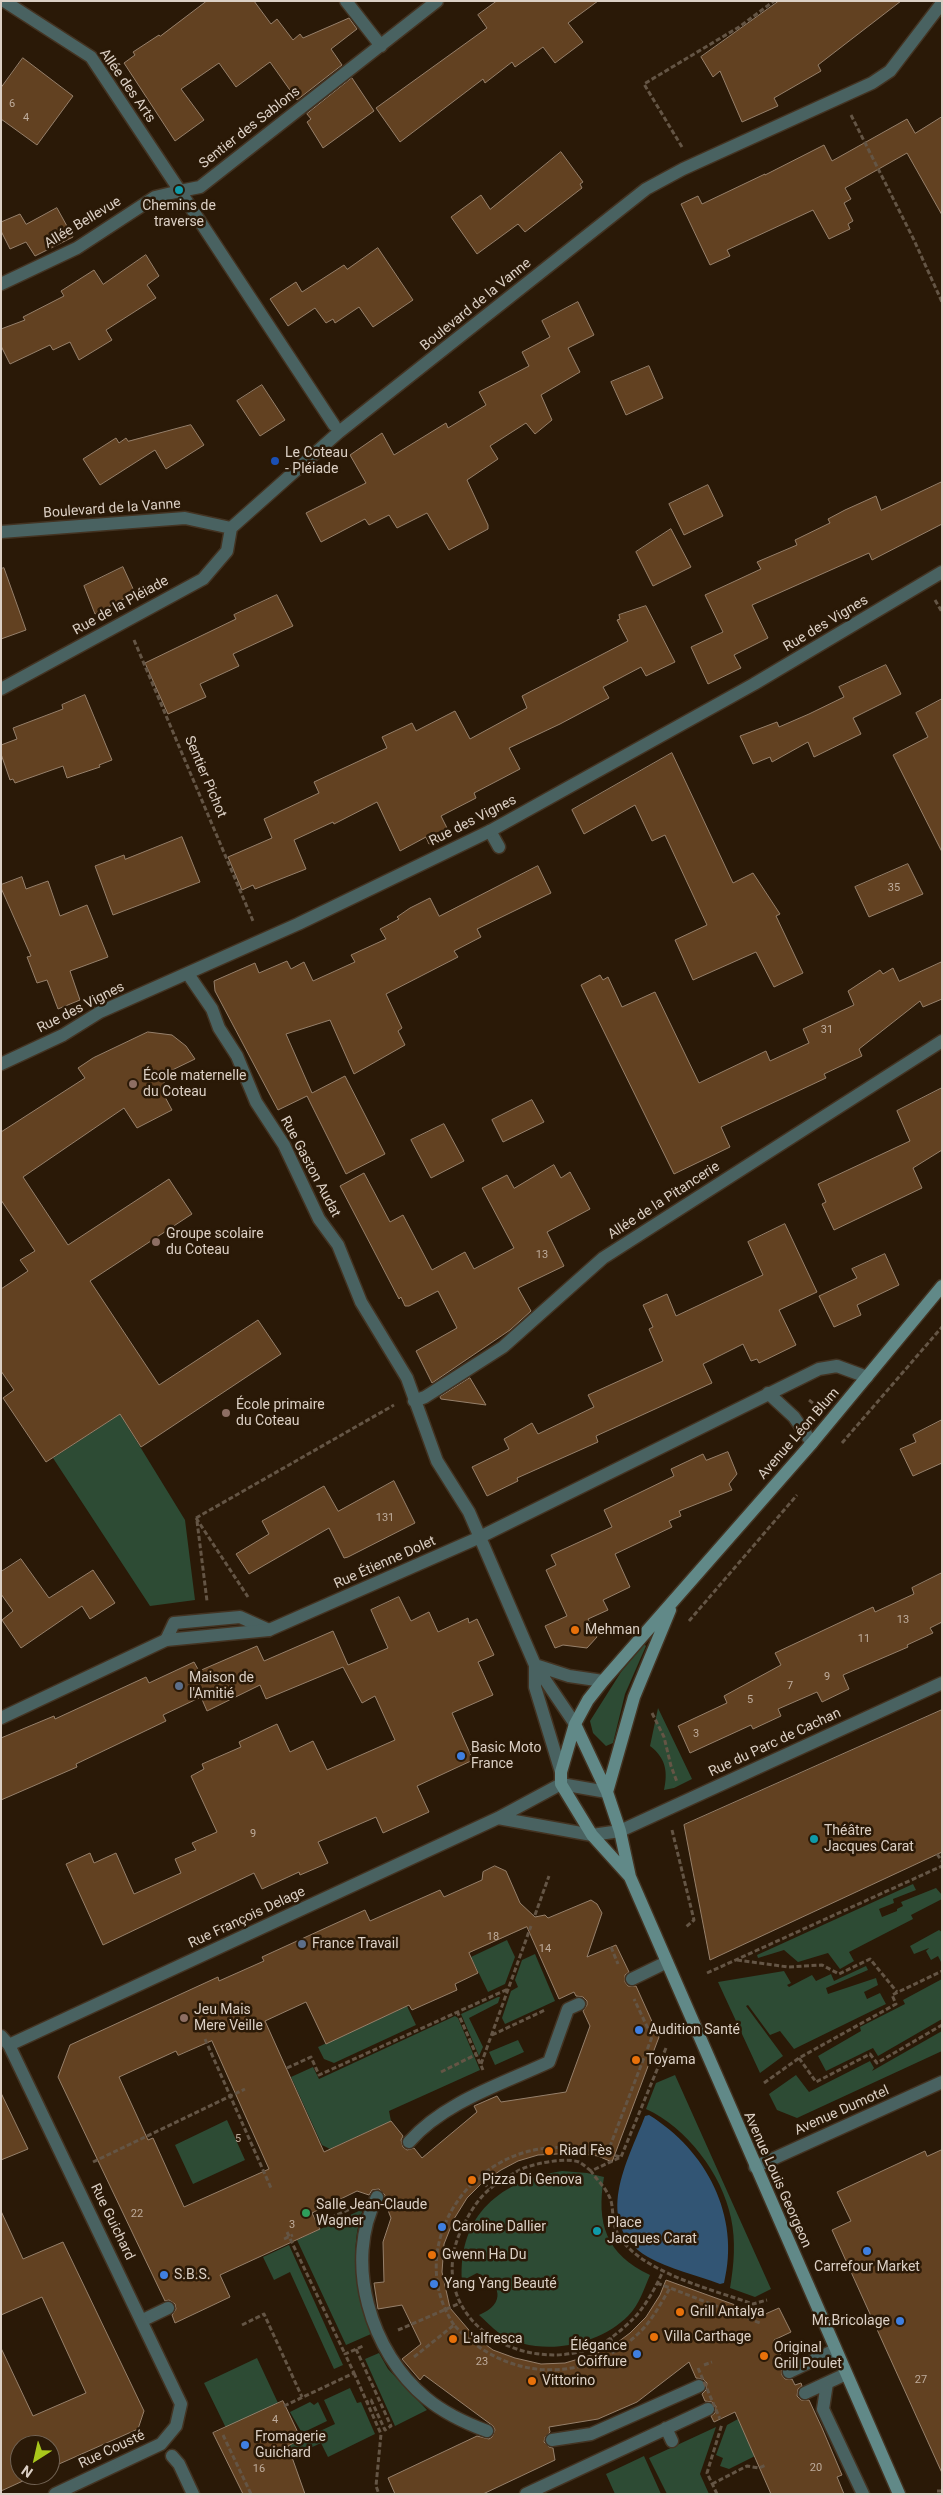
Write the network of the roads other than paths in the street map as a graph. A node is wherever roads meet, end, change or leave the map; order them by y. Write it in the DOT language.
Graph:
graph roads {
  1 [pos="4,1"];
  2 [pos="346,1"];
  3 [pos="437,1"];
  4 [pos="942,3"];
  5 [pos="380,46"];
  6 [pos="180,191"];
  7 [pos="1,284"];
  8 [pos="334,425"];
  9 [pos="231,528"];
  10 [pos="1,532"];
  11 [pos="942,572"];
  12 [pos="1,689"];
  13 [pos="490,831"];
  14 [pos="499,847"];
  15 [pos="188,974"];
  16 [pos="942,1041"];
  17 [pos="1,1064"];
  18 [pos="942,1286"];
  19 [pos="938,1297"];
  20 [pos="868,1376"];
  21 [pos="768,1393"];
  22 [pos="414,1401"];
  23 [pos="812,1443"];
  24 [pos="478,1538"];
  25 [pos="675,1598"];
  26 [pos="536,1665"];
  27 [pos="603,1681"];
  28 [pos="942,1683"];
  29 [pos="1,1718"];
  30 [pos="575,1724"];
  31 [pos="561,1778"];
  32 [pos="607,1792"];
  33 [pos="498,1818"];
  34 [pos="620,1831"];
  35 [pos="592,1835"];
  36 [pos="630,1877"];
  37 [pos="667,1962"];
  38 [pos="632,1979"];
  39 [pos="579,2004"];
  40 [pos="5,2040"];
  41 [pos="942,2082"];
  42 [pos="408,2142"];
  43 [pos="755,2167"];
  44 [pos="376,2199"];
  45 [pos="168,2308"];
  46 [pos="143,2320"];
  47 [pos="835,2350"];
  48 [pos="789,2372"];
  49 [pos="846,2374"];
  50 [pos="827,2383"];
  51 [pos="699,2386"];
  52 [pos="805,2393"];
  53 [pos="708,2410"];
  54 [pos="176,2426"];
  55 [pos="666,2428"];
  56 [pos="487,2431"];
  57 [pos="552,2440"];
  58 [pos="672,2440"];
  59 [pos="172,2456"];
  60 [pos="55,2494"];
  61 [pos="193,2494"];
  62 [pos="526,2494"];
  63 [pos="863,2494"];
  64 [pos="899,2494"];
  1 -- 6 [label="street, Allée des Arts"];
  2 -- 5 [label="street"];
  3 -- 5 [label="street, Sentier des Sablons"];
  4 -- 9 [label="street, Boulevard de la Vanne"];
  5 -- 6 [label="street, Sentier des Sablons"];
  6 -- 7 [label="street, Allée Bellevue"];
  6 -- 8 [label="street"];
  9 -- 10 [label="street, Boulevard de la Vanne"];
  9 -- 12 [label="street, Rue de la Pléiade"];
  11 -- 13 [label="street, Rue des Vignes"];
  13 -- 14 [label="street"];
  13 -- 15 [label="street, Rue des Vignes"];
  15 -- 17 [label="street, Rue des Vignes"];
  15 -- 22 [label="street, Rue Gaston Audat"];
  16 -- 22 [label="street, Allée de la Pitancerie"];
  18 -- 19 [label="main road, Avenue Léon Blum"];
  19 -- 20 [label="main road, Avenue Léon Blum"];
  20 -- 21 [label="street, Rue Étienne Dolet"];
  20 -- 23 [label="main road, Avenue Léon Blum"];
  21 -- 23 [label="street"];
  21 -- 24 [label="street, Rue Étienne Dolet"];
  22 -- 24 [label="street, Rue Gaston Audat"];
  23 -- 25 [label="main road, Avenue Léon Blum"];
  24 -- 26 [label="street, Avenue Louis Georgeon"];
  24 -- 29 [label="street, Rue Étienne Dolet"];
  25 -- 27 [label="main road, Avenue Léon Blum"];
  25 -- 32 [label="main road, Avenue Léon Blum"];
  26 -- 27 [label="street"];
  26 -- 30 [label="street, Avenue Louis Georgeon"];
  26 -- 31 [label="street, Avenue Louis Georgeon"];
  27 -- 30 [label="main road, Avenue Léon Blum"];
  28 -- 34 [label="street, Rue du Parc de Cachan"];
  30 -- 31 [label="main road"];
  30 -- 32 [label="main road, Avenue Louis Georgeon"];
  31 -- 32 [label="street"];
  31 -- 33 [label="street, Rue François Delage"];
  31 -- 35 [label="main road, Avenue Louis Georgeon"];
  32 -- 34 [label="main road, Avenue Louis Georgeon"];
  33 -- 35 [label="street"];
  33 -- 40 [label="street, Rue François Delage"];
  34 -- 35 [label="street"];
  34 -- 36 [label="main road, Avenue Louis Georgeon"];
  35 -- 36 [label="main road, Avenue Louis Georgeon"];
  36 -- 37 [label="main road, Avenue Louis Georgeon"];
  37 -- 38 [label="street"];
  37 -- 43 [label="main road, Avenue Louis Georgeon"];
  39 -- 42 [label="street"];
  40 -- 46 [label="street, Rue Guichard"];
  41 -- 43 [label="street, Avenue Dumotel"];
  43 -- 47 [label="main road, Avenue Louis Georgeon"];
  44 -- 56 [label="street"];
  45 -- 46 [label="street"];
  46 -- 54 [label="street, Rue Guichard"];
  47 -- 48 [label="street"];
  47 -- 49 [label="main road, Avenue Louis Georgeon"];
  49 -- 50 [label="street"];
  49 -- 64 [label="main road, Avenue Louis Georgeon"];
  50 -- 52 [label="street"];
  50 -- 63 [label="street"];
  51 -- 57 [label="street"];
  53 -- 55 [label="street"];
  54 -- 60 [label="street, Rue Cousté"];
  55 -- 58 [label="street"];
  55 -- 62 [label="street"];
  59 -- 61 [label="street"];
}
